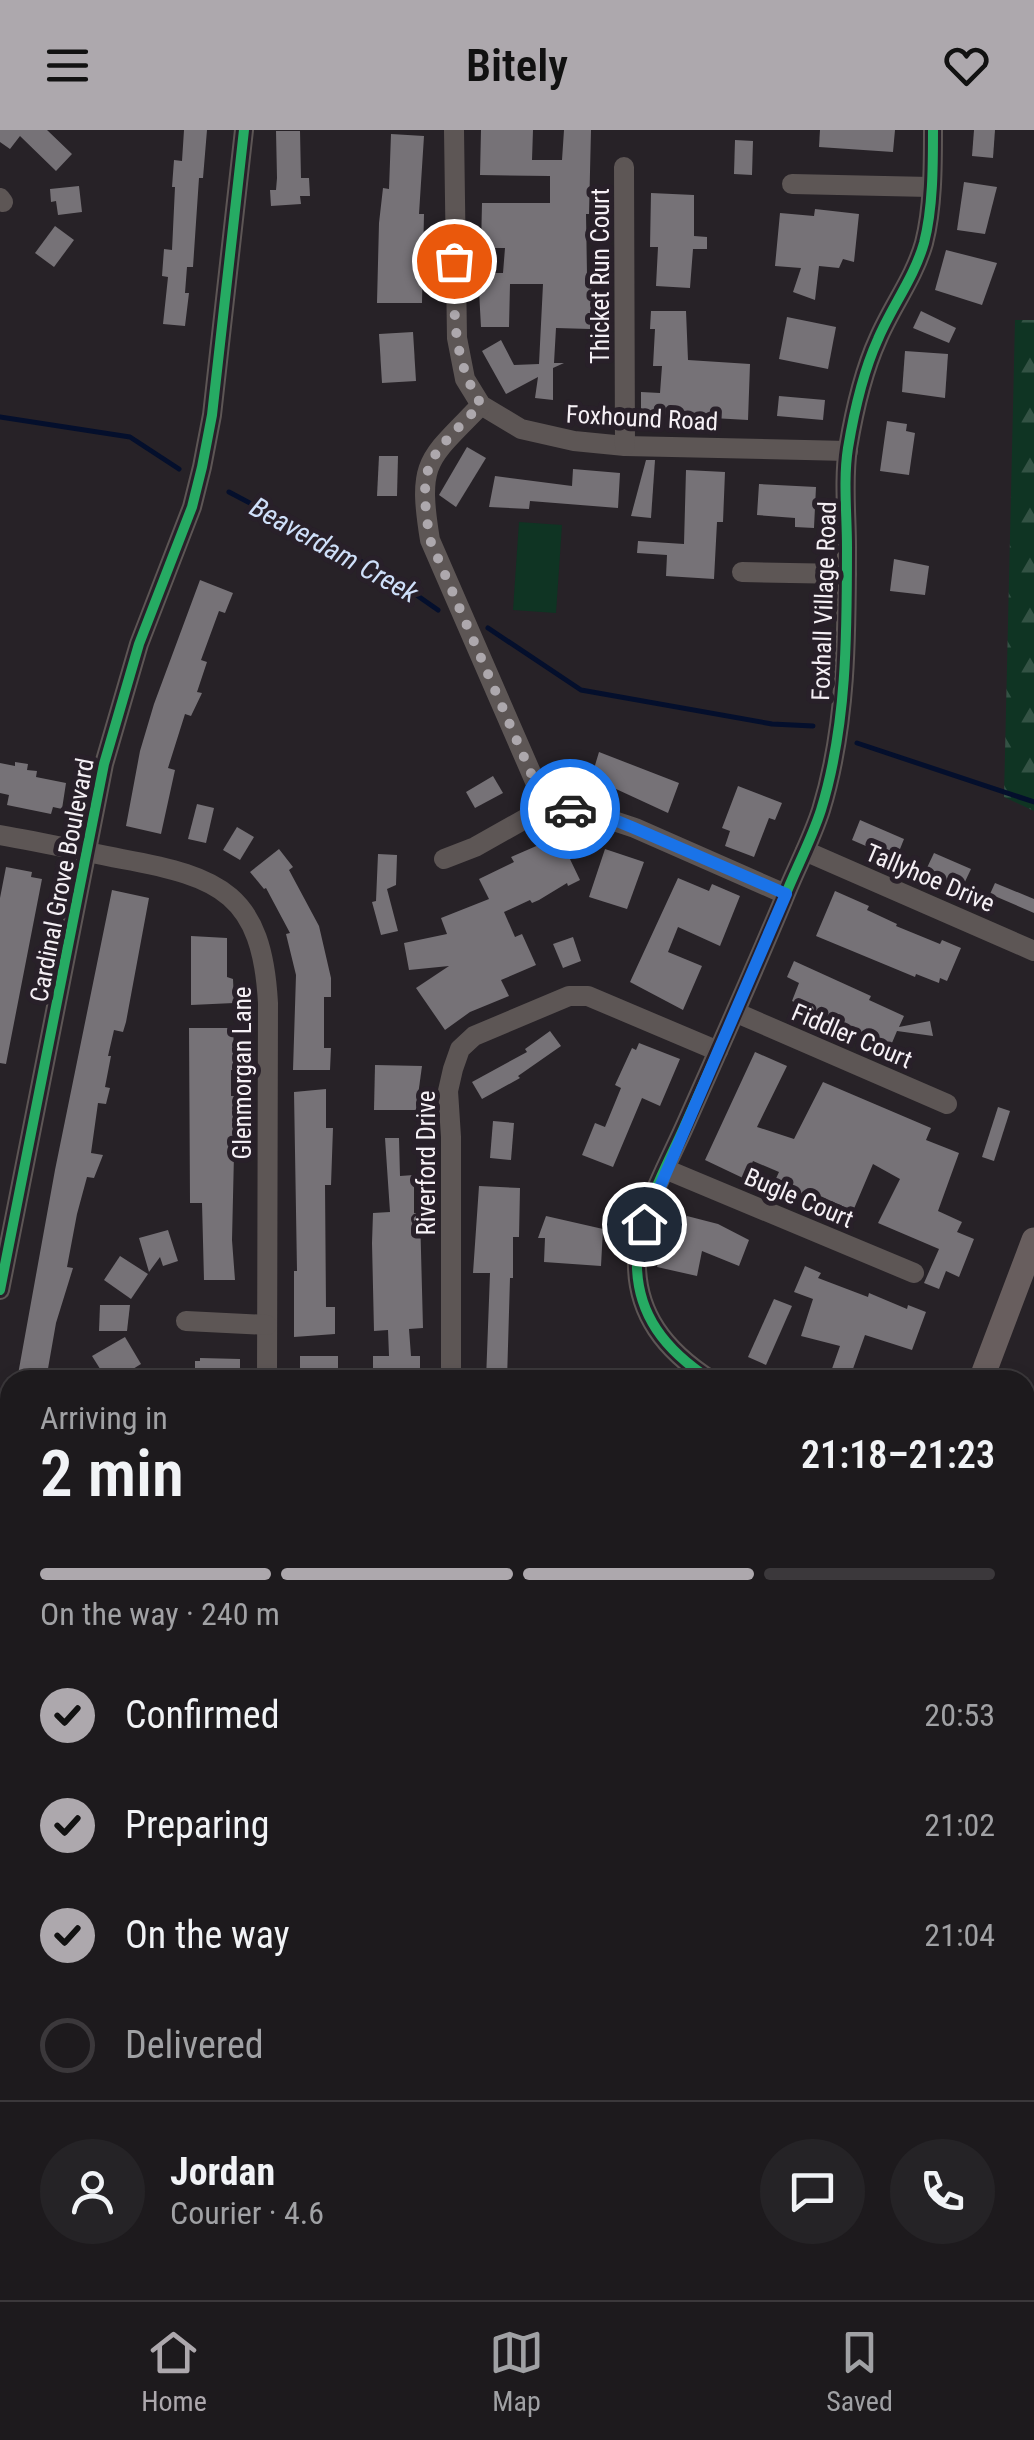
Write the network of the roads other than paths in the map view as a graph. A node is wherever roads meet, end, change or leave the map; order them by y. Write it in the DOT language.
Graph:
graph roads {
  1 [pos="244,130"];
  2 [pos="454,130"];
  3 [pos="933,130"];
  4 [pos="624,167"];
  5 [pos="792,184"];
  6 [pos="930,187"];
  7 [pos="481,404"];
  8 [pos="625,446"];
  9 [pos="848,451"];
  10 [pos="742,572"];
  11 [pos="847,574"];
  12 [pos="546,808"];
  13 [pos="0,834"];
  14 [pos="805,851"];
  15 [pos="87,852"];
  16 [pos="444,860"];
  17 [pos="786,894"];
  18 [pos="1034,950"];
  19 [pos="736,1012"];
  20 [pos="718,1051"];
  21 [pos="948,1104"];
  22 [pos="665,1169"];
  23 [pos="1034,1240"];
  24 [pos="914,1273"];
  25 [pos="0,1290"];
  26 [pos="186,1321"];
  27 [pos="267,1325"];
  28 [pos="267,1370"];
  29 [pos="452,1370"];
  30 [pos="696,1370"];
  31 [pos="985,1370"];
  1 -- 15 [label="street, Cardinal Grove Boulevard"];
  2 -- 7 [label="street"];
  3 -- 6 [label="street, Foxhall Village Road"];
  4 -- 8 [label="street, Thicket Run Court"];
  5 -- 6 [label="street"];
  6 -- 9 [label="street, Foxhall Village Road"];
  7 -- 8 [label="street, Foxhound Road"];
  7 -- 12 [label="street"];
  8 -- 9 [label="street, Foxhound Road"];
  9 -- 11 [label="street, Foxhall Village Road"];
  10 -- 11 [label="street"];
  11 -- 14 [label="street, Foxhall Village Road"];
  12 -- 16 [label="street"];
  12 -- 17 [label="street"];
  13 -- 15 [label="street, Glenmorgan Lane"];
  14 -- 17 [label="street, Foxhall Village Road"];
  14 -- 18 [label="street, Tallyhoe Drive"];
  15 -- 25 [label="street, Cardinal Grove Boulevard"];
  15 -- 27 [label="street, Glenmorgan Lane"];
  17 -- 19 [label="street, Foxhall Village Road"];
  19 -- 20 [label="street, Foxhall Village Road"];
  19 -- 21 [label="street, Fiddler Court"];
  20 -- 22 [label="street, Foxhall Village Road"];
  20 -- 29 [label="street, Riverford Drive"];
  22 -- 24 [label="street, Bugle Court"];
  22 -- 30 [label="street, Foxhall Village Road"];
  23 -- 31 [label="main road"];
  26 -- 27 [label="street"];
  27 -- 28 [label="street, Glenmorgan Lane"];
}
